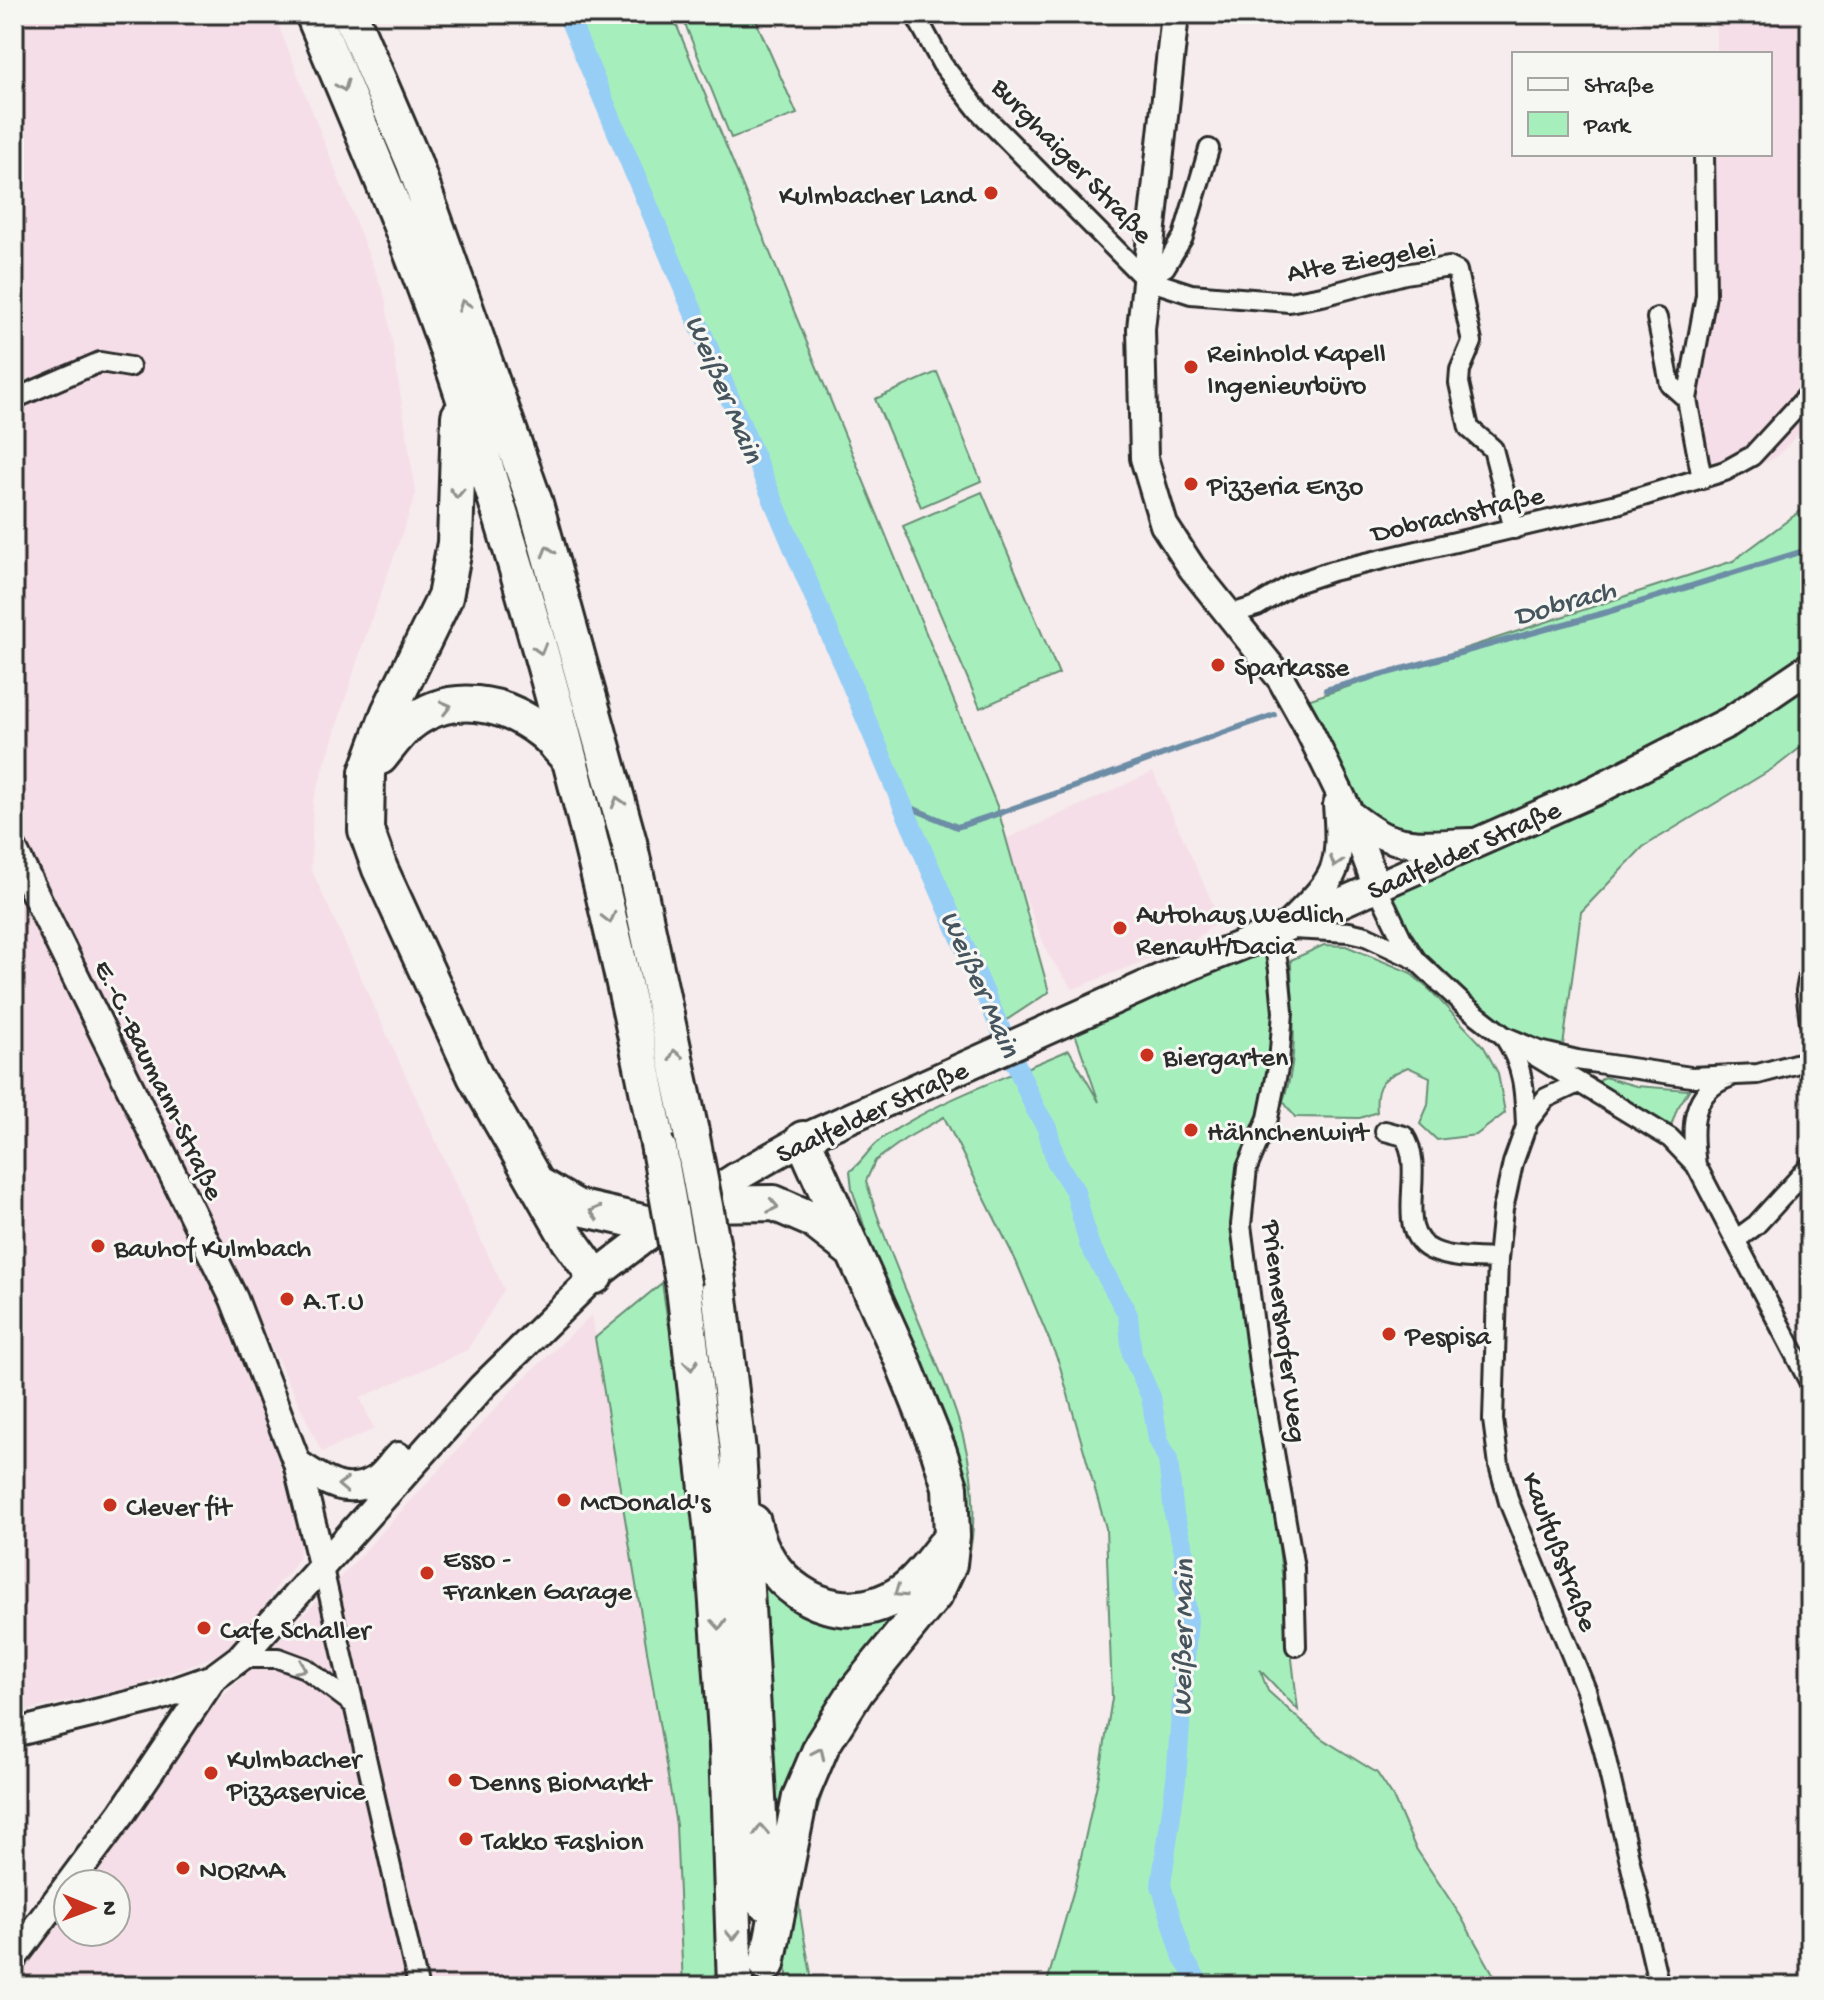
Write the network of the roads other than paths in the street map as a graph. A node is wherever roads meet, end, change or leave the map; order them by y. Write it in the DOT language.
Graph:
graph roads {
  1 [pos="313,14"];
  2 [pos="350,14"];
  3 [pos="915,14"];
  4 [pos="1175,14"];
  5 [pos="1209,149"];
  6 [pos="1704,156"];
  7 [pos="1145,279"];
  8 [pos="1657,318"];
  9 [pos="130,367"];
  10 [pos="460,387"];
  11 [pos="1809,394"];
  12 [pos="14,399"];
  13 [pos="1687,399"];
  14 [pos="1702,479"];
  15 [pos="1514,529"];
  16 [pos="1231,614"];
  17 [pos="1810,667"];
  18 [pos="571,760"];
  19 [pos="367,772"];
  20 [pos="1336,785"];
  21 [pos="1350,814"];
  22 [pos="1473,842"];
  23 [pos="14,851"];
  24 [pos="1376,885"];
  25 [pos="1280,929"];
  26 [pos="1416,960"];
  27 [pos="1810,970"];
  28 [pos="1810,1022"];
  29 [pos="1504,1036"];
  30 [pos="1577,1060"];
  31 [pos="1810,1060"];
  32 [pos="1735,1076"];
  33 [pos="1578,1083"];
  34 [pos="1526,1128"];
  35 [pos="1385,1131"];
  36 [pos="803,1139"];
  37 [pos="1696,1165"];
  38 [pos="1810,1166"];
  39 [pos="535,1183"];
  40 [pos="696,1204"];
  41 [pos="660,1226"];
  42 [pos="1737,1239"];
  43 [pos="851,1249"];
  44 [pos="1498,1259"];
  45 [pos="595,1276"];
  46 [pos="1810,1383"];
  47 [pos="453,1418"];
  48 [pos="738,1451"];
  49 [pos="297,1463"];
  50 [pos="952,1536"];
  51 [pos="322,1564"];
  52 [pos="1296,1646"];
  53 [pos="240,1658"];
  54 [pos="213,1678"];
  55 [pos="353,1704"];
  56 [pos="14,1733"];
  57 [pos="80,1868"];
  58 [pos="52,1906"];
  59 [pos="14,1957"];
  60 [pos="767,1975"];
  61 [pos="418,1986"];
  62 [pos="735,1986"];
  63 [pos="1659,1986"];
  1 -- 10 [label="highway, one-way"];
  48 -- 2 [label="highway, one-way, bridge"];
  3 -- 7 [label="street, Burghaiger Straße"];
  4 -- 7 [label="street"];
  5 -- 7 [label="street"];
  6 -- 13 [label="street"];
  7 -- 15 [label="street, Alte Ziegelei"];
  7 -- 16 [label="street, Burghaiger Straße"];
  8 -- 13 [label="street"];
  9 -- 12 [label="street"];
  10 -- 18 [label="highway, one-way"];
  10 -- 19 [label="highway, one-way"];
  11 -- 14 [label="street, Dobrachstraße"];
  13 -- 14 [label="street"];
  14 -- 15 [label="street, Dobrachstraße"];
  15 -- 16 [label="street, Dobrachstraße"];
  16 -- 20 [label="street, Burghaiger Straße"];
  17 -- 22 [label="main road, Saalfelder Straße"];
  19 -- 18 [label="highway, one-way"];
  18 -- 62 [label="highway, one-way, bridge"];
  19 -- 39 [label="highway"];
  20 -- 21 [label="street, Burghaiger Straße"];
  20 -- 25 [label="street, Burghaiger Straße, one-way"];
  21 -- 22 [label="street"];
  21 -- 24 [label="street, Burghaiger Straße"];
  22 -- 24 [label="main road, Saalfelder Straße"];
  23 -- 49 [label="street, E.-C.-Baumann-Straße"];
  24 -- 25 [label="main road, Saalfelder Straße"];
  24 -- 26 [label="street"];
  25 -- 26 [label="street"];
  25 -- 36 [label="main road, Saalfelder Straße"];
  25 -- 52 [label="street, Priemershofer Weg"];
  26 -- 29 [label="street"];
  27 -- 28 [label="street"];
  29 -- 30 [label="street"];
  29 -- 33 [label="street"];
  29 -- 34 [label="street, Kaulfußstraße"];
  30 -- 32 [label="street"];
  30 -- 33 [label="street"];
  31 -- 32 [label="street"];
  32 -- 37 [label="street"];
  33 -- 34 [label="street, Kaulfußstraße"];
  33 -- 37 [label="street"];
  34 -- 44 [label="street, Kaulfußstraße"];
  35 -- 44 [label="street"];
  36 -- 40 [label="main road, Saalfelder Straße"];
  36 -- 43 [label="highway"];
  37 -- 42 [label="street"];
  38 -- 42 [label="street"];
  41 -- 39 [label="highway, one-way"];
  39 -- 45 [label="highway"];
  40 -- 41 [label="main road, Saalfelder Straße"];
  40 -- 43 [label="highway, one-way"];
  41 -- 45 [label="main road, Saalfelder Straße"];
  42 -- 46 [label="street"];
  43 -- 50 [label="highway"];
  44 -- 63 [label="street, Kaulfußstraße"];
  45 -- 47 [label="street, Saalfelder Straße"];
  47 -- 49 [label="street, one-way"];
  47 -- 51 [label="street, Saalfelder Straße"];
  50 -- 48 [label="highway, one-way"];
  60 -- 48 [label="highway, one-way"];
  49 -- 51 [label="street, E.-C.-Baumann-Straße"];
  60 -- 50 [label="highway, one-way"];
  51 -- 53 [label="street, Saalfelder Straße"];
  51 -- 55 [label="street"];
  53 -- 54 [label="street, Saalfelder Straße"];
  53 -- 55 [label="street, one-way"];
  54 -- 56 [label="street"];
  54 -- 57 [label="street"];
  55 -- 61 [label="street"];
  58 -- 59 [label="street"];
}
